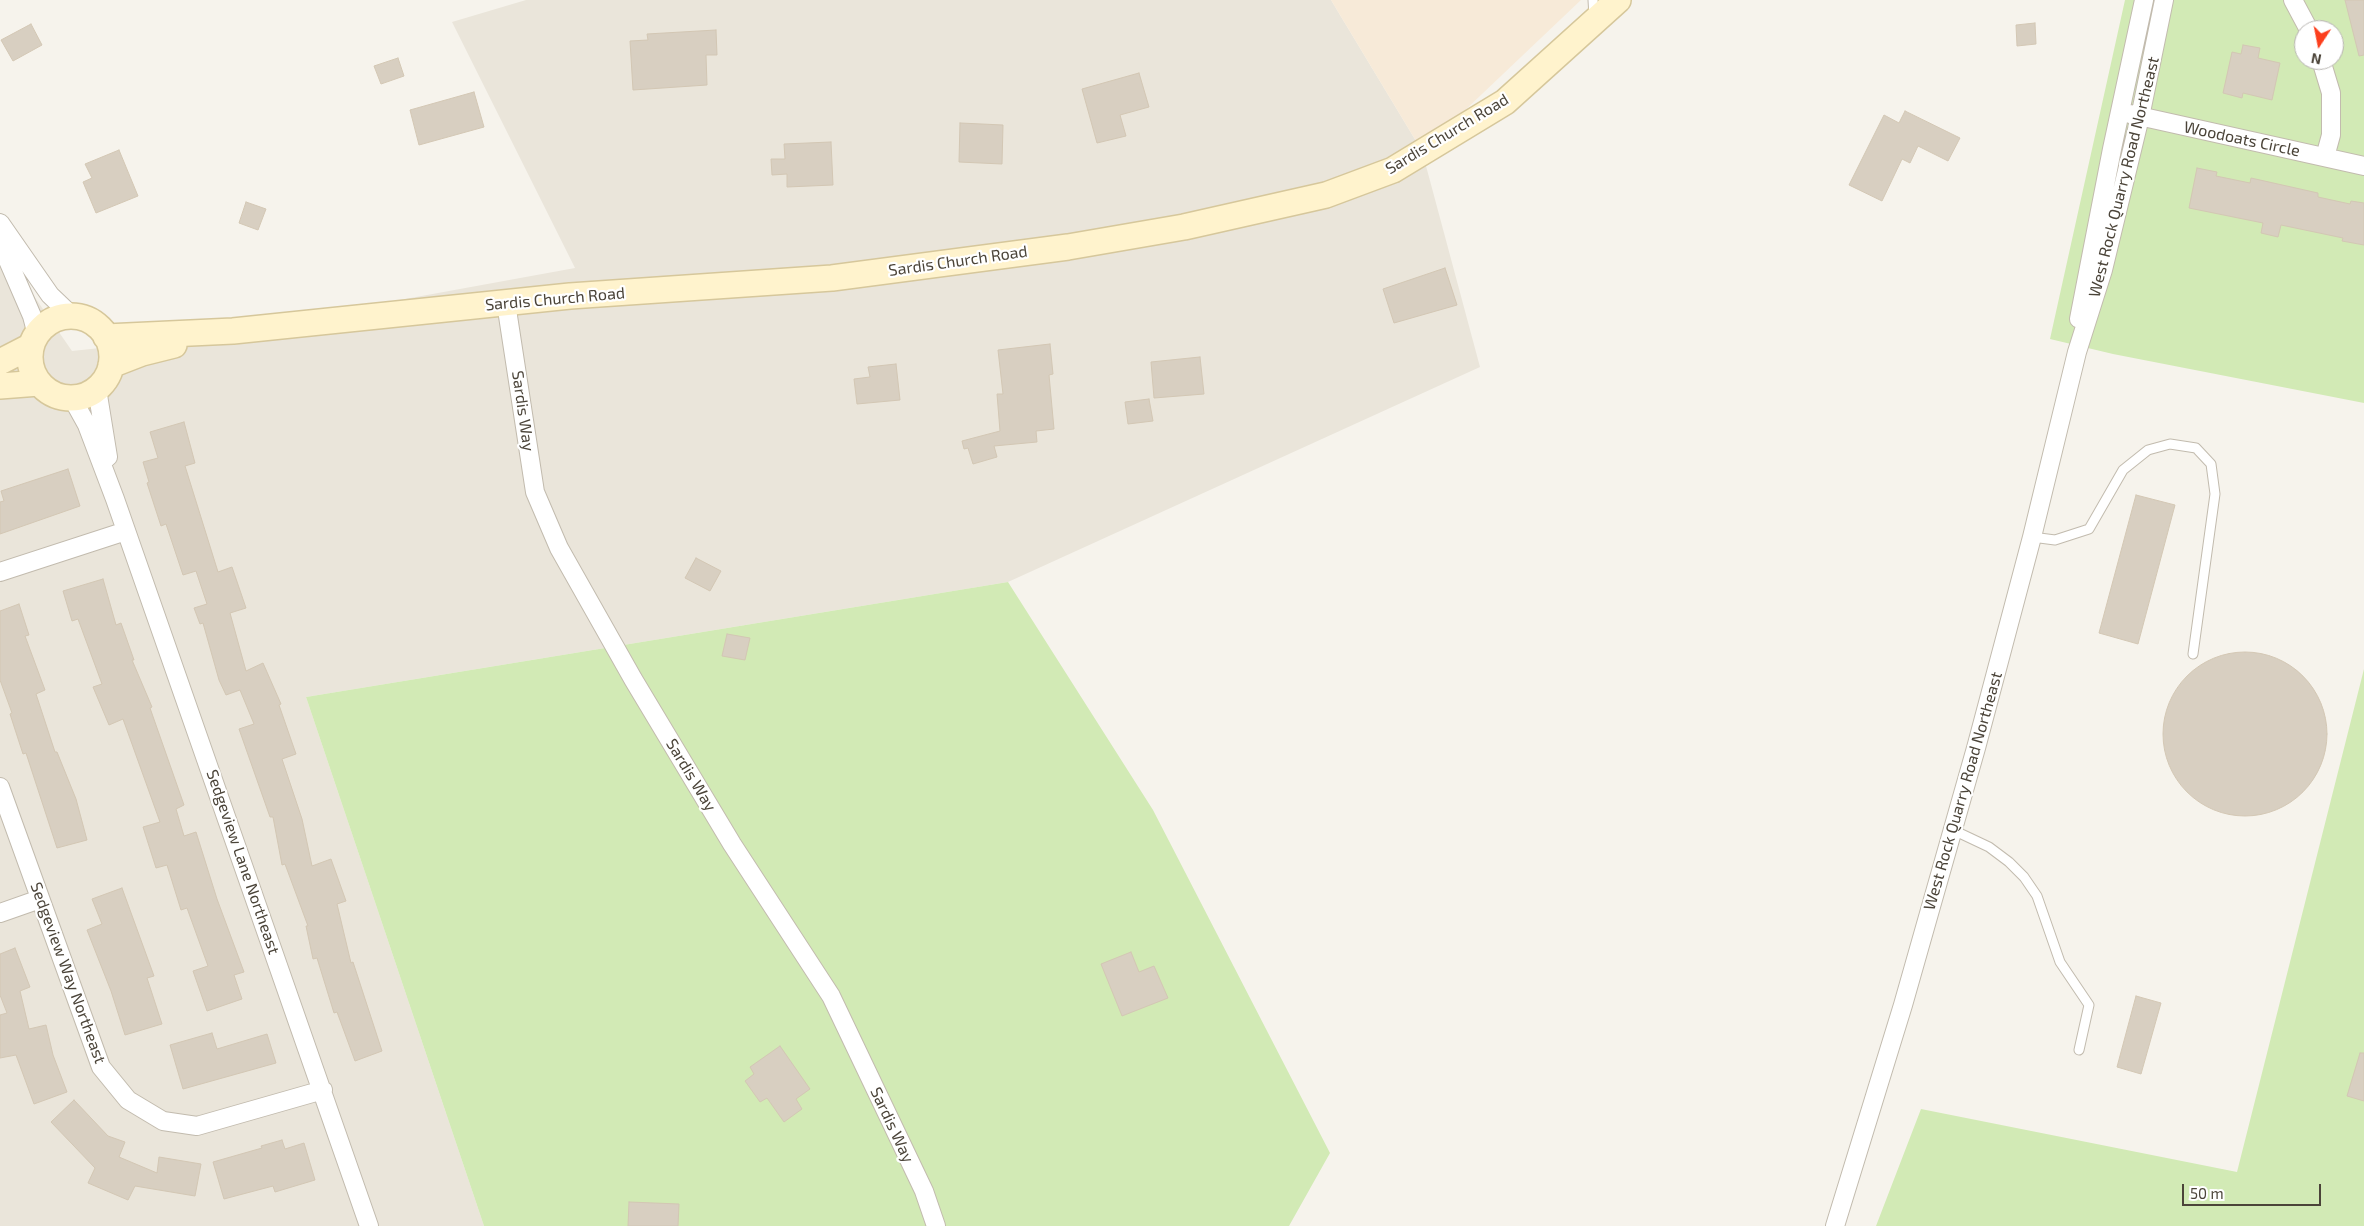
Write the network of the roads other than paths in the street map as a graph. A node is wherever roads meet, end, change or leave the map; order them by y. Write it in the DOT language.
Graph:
graph roads {
  1 [pos="1618,0"];
  2 [pos="2144,0"];
  3 [pos="2164,0"];
  4 [pos="2293,0"];
  5 [pos="1593,11"];
  6 [pos="2304,20"];
  7 [pos="2324,70"];
  8 [pos="2120,112"];
  9 [pos="2140,116"];
  10 [pos="2325,157"];
  11 [pos="2364,166"];
  12 [pos="0,223"];
  13 [pos="0,242"];
  14 [pos="506,303"];
  15 [pos="72,316"];
  16 [pos="233,331"];
  17 [pos="106,337"];
  18 [pos="34,340"];
  19 [pos="2077,352"];
  20 [pos="0,362"];
  21 [pos="111,365"];
  22 [pos="39,383"];
  23 [pos="0,386"];
  24 [pos="97,388"];
  25 [pos="72,398"];
  26 [pos="116,499"];
  27 [pos="126,530"];
  28 [pos="2032,537"];
  29 [pos="0,572"];
  30 [pos="2193,654"];
  31 [pos="0,787"];
  32 [pos="1953,830"];
  33 [pos="40,899"];
  34 [pos="0,913"];
  35 [pos="2079,1050"];
  36 [pos="323,1090"];
  37 [pos="369,1226"];
  38 [pos="936,1226"];
  39 [pos="1835,1226"];
  1 -- 5 [label="street, Sardis Church Road"];
  2 -- 8 [label="street, West Rock Quarry Road Northeast"];
  3 -- 9 [label="street, West Rock Quarry Road Northeast"];
  4 -- 6 [label="street"];
  5 -- 14 [label="street, Sardis Church Road"];
  7 -- 10 [label="street"];
  8 -- 9 [label="street, Woodoats Circle"];
  8 -- 19 [label="street, West Rock Quarry Road Northeast"];
  9 -- 10 [label="street, Woodoats Circle"];
  9 -- 19 [label="street, West Rock Quarry Road Northeast"];
  10 -- 11 [label="street, Woodoats Circle"];
  12 -- 15 [label="street"];
  13 -- 18 [label="street"];
  14 -- 16 [label="street, Sardis Church Road"];
  14 -- 38 [label="street, Sardis Way"];
  15 -- 17 [label="street"];
  15 -- 18 [label="street"];
  16 -- 17 [label="street, Sardis Church Road"];
  16 -- 21 [label="street, Sardis Church Road"];
  17 -- 21 [label="street"];
  18 -- 20 [label="street"];
  18 -- 22 [label="street"];
  19 -- 28 [label="street, West Rock Quarry Road Northeast"];
  21 -- 24 [label="street"];
  22 -- 23 [label="street"];
  22 -- 25 [label="street"];
  24 -- 25 [label="street"];
  24 -- 26 [label="street, Sedgeview Lane Northeast"];
  25 -- 26 [label="street, Sedgeview Lane Northeast"];
  26 -- 27 [label="street, Sedgeview Lane Northeast"];
  27 -- 29 [label="street"];
  27 -- 36 [label="street, Sedgeview Lane Northeast"];
  28 -- 30 [label="lane"];
  28 -- 32 [label="street, West Rock Quarry Road Northeast"];
  31 -- 33 [label="street, Sedgeview Way Northeast"];
  32 -- 35 [label="lane"];
  32 -- 39 [label="street, West Rock Quarry Road Northeast"];
  33 -- 34 [label="street"];
  33 -- 36 [label="street, Sedgeview Way Northeast"];
  36 -- 37 [label="street, Sedgeview Lane Northeast"];
}
